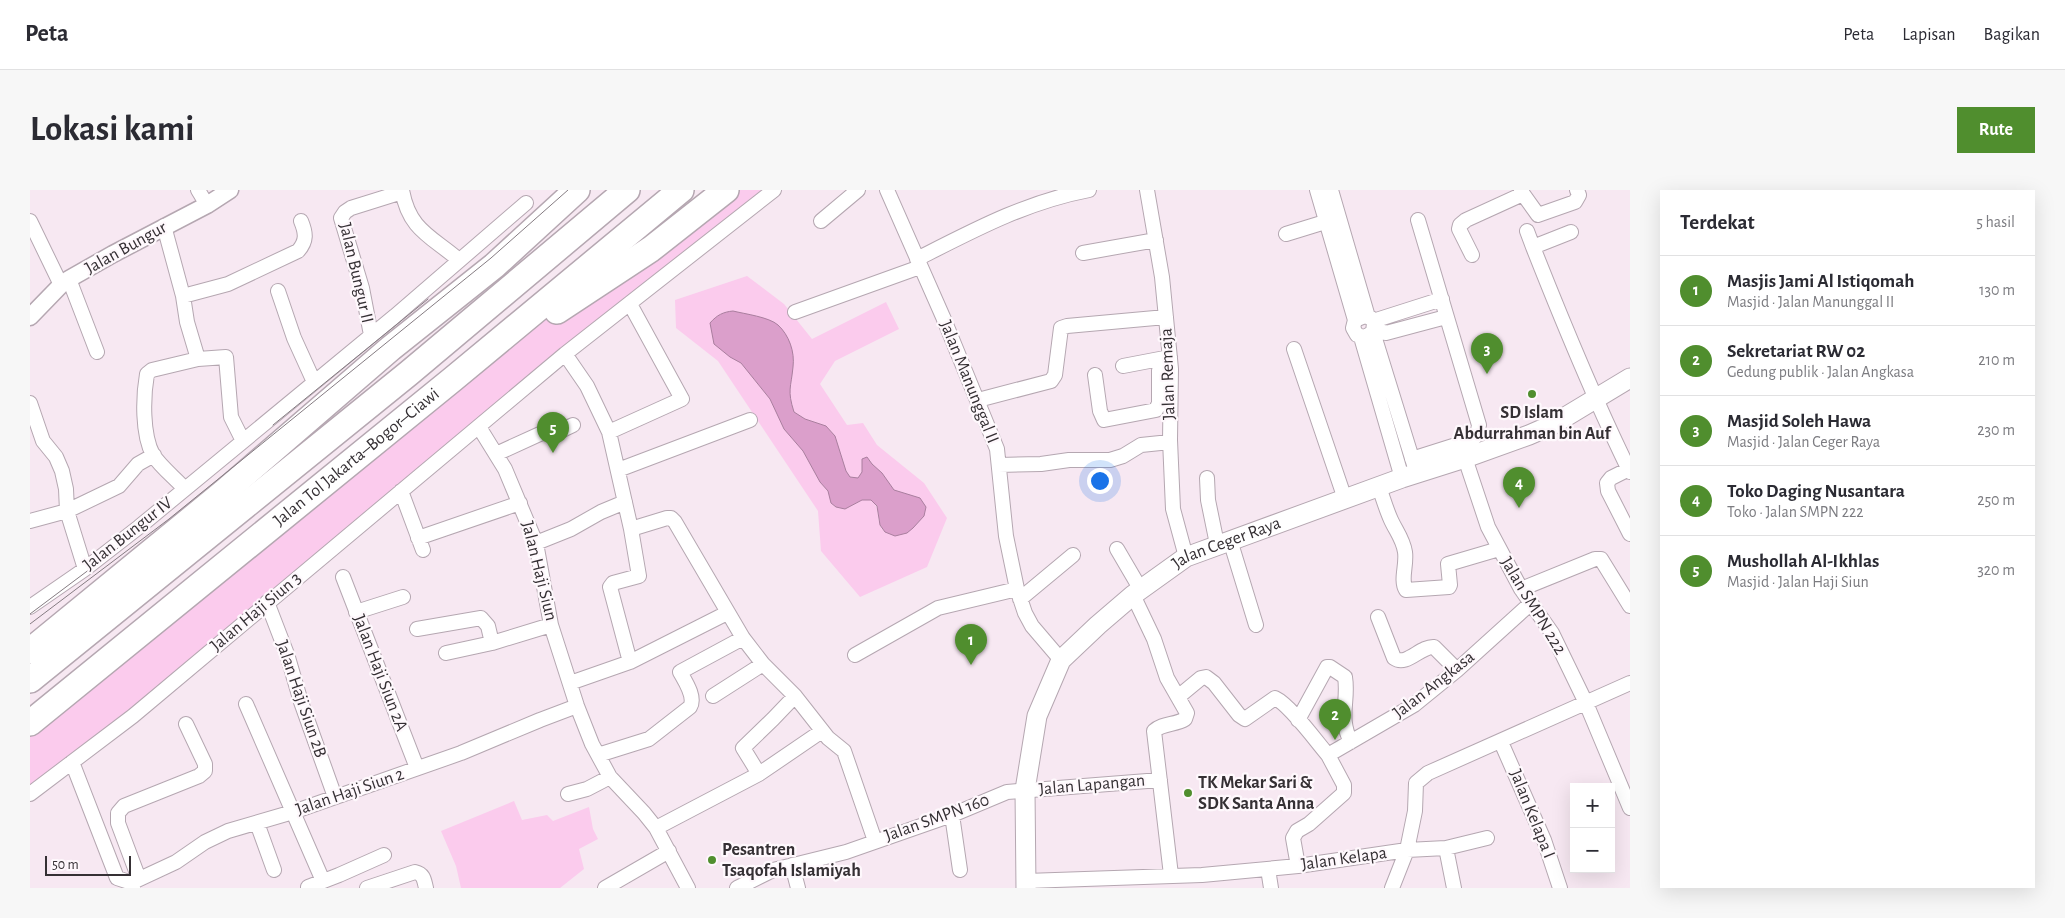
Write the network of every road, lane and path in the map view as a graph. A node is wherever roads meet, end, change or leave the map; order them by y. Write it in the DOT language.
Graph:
graph roads {
  1 [pos="198,190"];
  2 [pos="230,190"];
  3 [pos="577,190"];
  4 [pos="627,190"];
  5 [pos="682,190"];
  6 [pos="726,190"];
  7 [pos="774,190"];
  8 [pos="858,190"];
  9 [pos="887,190"];
  10 [pos="1089,190"];
  11 [pos="1147,190"];
  12 [pos="1316,190"];
  13 [pos="1331,190"];
  14 [pos="1577,190"];
  15 [pos="402,191"];
  16 [pos="1522,192"];
  17 [pos="526,203"];
  18 [pos="206,205"];
  19 [pos="1418,220"];
  20 [pos="301,221"];
  21 [pos="821,221"];
  22 [pos="30,222"];
  23 [pos="1325,222"];
  24 [pos="164,226"];
  25 [pos="1527,231"];
  26 [pos="1571,232"];
  27 [pos="1286,234"];
  28 [pos="1156,240"];
  29 [pos="1533,247"];
  30 [pos="1084,253"];
  31 [pos="1472,255"];
  32 [pos="459,260"];
  33 [pos="919,263"];
  34 [pos="65,282"];
  35 [pos="278,291"];
  36 [pos="183,296"];
  37 [pos="1442,300"];
  38 [pos="630,304"];
  39 [pos="795,312"];
  40 [pos="30,317"];
  41 [pos="1166,317"];
  42 [pos="1446,317"];
  43 [pos="1368,326"];
  44 [pos="370,335"];
  45 [pos="1294,349"];
  46 [pos="97,352"];
  47 [pos="565,354"];
  48 [pos="198,359"];
  49 [pos="1171,363"];
  50 [pos="1123,366"];
  51 [pos="1095,375"];
  52 [pos="1630,378"];
  53 [pos="454,379"];
  54 [pos="314,382"];
  55 [pos="1596,399"];
  56 [pos="978,400"];
  57 [pos="30,403"];
  58 [pos="750,420"];
  59 [pos="573,425"];
  60 [pos="479,427"];
  61 [pos="609,432"];
  62 [pos="243,441"];
  63 [pos="1170,442"];
  64 [pos="496,454"];
  65 [pos="154,456"];
  66 [pos="1465,458"];
  67 [pos="998,465"];
  68 [pos="618,470"];
  69 [pos="1410,470"];
  70 [pos="1629,471"];
  71 [pos="1207,478"];
  72 [pos="1379,487"];
  73 [pos="185,489"];
  74 [pos="401,491"];
  75 [pos="1345,499"];
  76 [pos="625,502"];
  77 [pos="520,503"];
  78 [pos="67,511"];
  79 [pos="30,521"];
  80 [pos="631,530"];
  81 [pos="1630,534"];
  82 [pos="1224,542"];
  83 [pos="536,543"];
  84 [pos="1499,549"];
  85 [pos="1117,550"];
  86 [pos="1073,555"];
  87 [pos="1186,557"];
  88 [pos="85,569"];
  89 [pos="343,577"];
  90 [pos="1521,589"];
  91 [pos="1137,593"];
  92 [pos="1019,594"];
  93 [pos="403,597"];
  94 [pos="267,602"];
  95 [pos="1530,604"];
  96 [pos="1630,606"];
  97 [pos="30,607"];
  98 [pos="356,612"];
  99 [pos="727,613"];
  100 [pos="1378,617"];
  101 [pos="551,625"];
  102 [pos="1256,625"];
  103 [pos="417,629"];
  104 [pos="743,638"];
  105 [pos="492,643"];
  106 [pos="30,651"];
  107 [pos="446,653"];
  108 [pos="855,655"];
  109 [pos="1061,660"];
  110 [pos="630,662"];
  111 [pos="763,664"];
  112 [pos="1457,670"];
  113 [pos="30,680"];
  114 [pos="570,682"];
  115 [pos="1630,683"];
  116 [pos="714,696"];
  117 [pos="795,696"];
  118 [pos="1178,697"];
  119 [pos="1586,703"];
  120 [pos="246,704"];
  121 [pos="577,706"];
  122 [pos="1298,720"];
  123 [pos="30,723"];
  124 [pos="186,724"];
  125 [pos="822,731"];
  126 [pos="1351,742"];
  127 [pos="1501,742"];
  128 [pos="598,755"];
  129 [pos="1328,755"];
  130 [pos="72,762"];
  131 [pos="417,768"];
  132 [pos="759,774"];
  133 [pos="610,777"];
  134 [pos="1160,780"];
  135 [pos="1025,790"];
  136 [pos="30,794"];
  137 [pos="568,794"];
  138 [pos="335,797"];
  139 [pos="1630,808"];
  140 [pos="293,812"];
  141 [pos="952,815"];
  142 [pos="256,823"];
  143 [pos="656,828"];
  144 [pos="1487,838"];
  145 [pos="875,841"];
  146 [pos="1446,848"];
  147 [pos="1407,850"];
  148 [pos="669,851"];
  149 [pos="384,855"];
  150 [pos="792,865"];
  151 [pos="1298,866"];
  152 [pos="1268,869"];
  153 [pos="274,870"];
  154 [pos="960,870"];
  155 [pos="1171,875"];
  156 [pos="323,880"];
  157 [pos="134,884"];
  158 [pos="1026,885"];
  159 [pos="308,887"];
  160 [pos="367,888"];
  161 [pos="426,888"];
  162 [pos="605,888"];
  163 [pos="688,888"];
  164 [pos="737,888"];
  165 [pos="798,888"];
  166 [pos="1271,888"];
  167 [pos="1392,888"];
  168 [pos="1454,888"];
  169 [pos="1560,888"];
  1 -- 18 [label="street"];
  2 -- 18 [label="street, Jalan Bungur"];
  3 -- 106 [label="highway"];
  4 -- 113 [label="highway, Jalan Tol Jakarta–Bogor–Ciawi"];
  5 -- 53 [label="highway, Jalan Tol Jakarta–Bogor–Ciawi"];
  6 -- 53 [label="highway"];
  7 -- 38 [label="street"];
  8 -- 21 [label="street"];
  9 -- 33 [label="street, Jalan Manunggal II"];
  10 -- 33 [label="street"];
  11 -- 28 [label="street, Jalan Remaja"];
  12 -- 23 [label="street"];
  13 -- 43 [label="street"];
  14 -- 16 [label="street"];
  15 -- 32 [label="street"];
  15 -- 44 [label="street, Jalan Bungur II"];
  16 -- 31 [label="street"];
  17 -- 32 [label="street"];
  18 -- 24 [label="street, Jalan Bungur"];
  19 -- 37 [label="street"];
  20 -- 36 [label="street"];
  22 -- 34 [label="street"];
  23 -- 27 [label="street"];
  23 -- 43 [label="street"];
  24 -- 34 [label="street, Jalan Bungur"];
  24 -- 36 [label="street"];
  25 -- 29 [label="street"];
  26 -- 29 [label="street"];
  28 -- 30 [label="street"];
  28 -- 41 [label="street, Jalan Remaja"];
  29 -- 55 [label="street"];
  32 -- 44 [label="street"];
  33 -- 39 [label="street"];
  33 -- 56 [label="street, Jalan Manunggal II"];
  34 -- 40 [label="street, Jalan Bungur"];
  34 -- 46 [label="street"];
  35 -- 54 [label="street"];
  36 -- 48 [label="street"];
  37 -- 42 [label="street"];
  37 -- 43 [label="street"];
  38 -- 47 [label="street"];
  38 -- 61 [label="street"];
  41 -- 49 [label="street, Jalan Remaja"];
  41 -- 56 [label="street"];
  42 -- 43 [label="street"];
  42 -- 69 [label="street"];
  43 -- 69 [label="street"];
  43 -- 69 [label="street"];
  44 -- 54 [label="street"];
  45 -- 75 [label="street"];
  47 -- 60 [label="street"];
  47 -- 61 [label="street"];
  48 -- 62 [label="street"];
  48 -- 65 [label="street, Jalan Bungur IV"];
  49 -- 50 [label="street"];
  49 -- 51 [label="street"];
  49 -- 63 [label="street, Jalan Remaja"];
  52 -- 55 [label="main road, Jalan Ceger Raya"];
  53 -- 123 [label="highway, Jalan Tol Jakarta–Bogor–Ciawi"];
  54 -- 62 [label="street"];
  55 -- 66 [label="main road, Jalan Ceger Raya"];
  55 -- 70 [label="street"];
  56 -- 67 [label="street, Jalan Manunggal II"];
  57 -- 78 [label="street"];
  58 -- 68 [label="street"];
  59 -- 64 [label="street"];
  60 -- 64 [label="street, Jalan Haji Siun"];
  60 -- 74 [label="street, Jalan Haji Siun 3"];
  61 -- 68 [label="street"];
  62 -- 73 [label="street"];
  63 -- 67 [label="street"];
  63 -- 87 [label="street, Jalan Remaja"];
  64 -- 77 [label="street, Jalan Haji Siun"];
  65 -- 73 [label="street, Jalan Bungur IV"];
  65 -- 78 [label="street"];
  66 -- 69 [label="main road, Jalan Ceger Raya"];
  66 -- 84 [label="street, Jalan SMPN 222"];
  67 -- 92 [label="street, Jalan Manunggal II"];
  68 -- 76 [label="street"];
  69 -- 72 [label="main road, Jalan Ceger Raya"];
  70 -- 81 [label="street"];
  71 -- 82 [label="street"];
  72 -- 75 [label="main road, Jalan Ceger Raya"];
  72 -- 84 [label="street"];
  73 -- 88 [label="street, Jalan Bungur IV"];
  74 -- 77 [label="street"];
  74 -- 94 [label="street, Jalan Haji Siun 3"];
  75 -- 82 [label="main road, Jalan Ceger Raya"];
  76 -- 80 [label="street"];
  76 -- 83 [label="street"];
  77 -- 83 [label="street, Jalan Haji Siun"];
  78 -- 79 [label="street"];
  78 -- 88 [label="street"];
  80 -- 99 [label="street"];
  80 -- 110 [label="street"];
  82 -- 87 [label="main road, Jalan Ceger Raya"];
  82 -- 102 [label="street"];
  83 -- 101 [label="street, Jalan Haji Siun"];
  84 -- 90 [label="street, Jalan SMPN 222"];
  85 -- 91 [label="street"];
  86 -- 92 [label="street"];
  87 -- 91 [label="main road, Jalan Ceger Raya"];
  88 -- 97 [label="street, Jalan Bungur IV"];
  89 -- 98 [label="street, Jalan Haji Siun 2A"];
  90 -- 95 [label="street, Jalan SMPN 222"];
  90 -- 96 [label="street"];
  91 -- 109 [label="main road, Jalan Ceger Raya"];
  91 -- 118 [label="street"];
  92 -- 108 [label="street"];
  92 -- 109 [label="street, Jalan Manunggal II"];
  93 -- 98 [label="street"];
  94 -- 130 [label="street, Jalan Haji Siun 3"];
  94 -- 138 [label="street, Jalan Haji Siun 2B"];
  95 -- 112 [label="street, Jalan Angkasa"];
  95 -- 119 [label="street, Jalan SMPN 222"];
  98 -- 131 [label="street, Jalan Haji Siun 2A"];
  99 -- 104 [label="street"];
  99 -- 110 [label="street"];
  100 -- 112 [label="street"];
  101 -- 105 [label="street"];
  101 -- 114 [label="street, Jalan Haji Siun"];
  103 -- 105 [label="street"];
  104 -- 111 [label="street"];
  104 -- 128 [label="street"];
  105 -- 107 [label="street"];
  109 -- 135 [label="main road, Jalan Ceger Raya"];
  110 -- 114 [label="street"];
  111 -- 116 [label="street"];
  111 -- 117 [label="street"];
  112 -- 126 [label="street, Jalan Angkasa"];
  114 -- 121 [label="street, Jalan Haji Siun"];
  115 -- 119 [label="street, Jalan Kelapa"];
  117 -- 125 [label="street"];
  117 -- 132 [label="street"];
  118 -- 122 [label="street"];
  118 -- 134 [label="street"];
  119 -- 127 [label="street, Jalan Kelapa"];
  119 -- 139 [label="street, Jalan SMPN 222"];
  120 -- 140 [label="street"];
  121 -- 128 [label="street, Jalan Haji Siun"];
  121 -- 131 [label="street, Jalan Haji Siun 2"];
  122 -- 126 [label="street"];
  122 -- 129 [label="street"];
  124 -- 157 [label="street"];
  125 -- 132 [label="street"];
  125 -- 145 [label="street"];
  126 -- 129 [label="street, Jalan Angkasa"];
  127 -- 147 [label="street, Jalan Kelapa"];
  127 -- 169 [label="street, Jalan Kelapa I"];
  128 -- 133 [label="street, Jalan Haji Siun"];
  129 -- 151 [label="street"];
  130 -- 136 [label="street, Jalan Haji Siun 3"];
  130 -- 157 [label="street"];
  131 -- 138 [label="street, Jalan Haji Siun 2"];
  132 -- 143 [label="street"];
  133 -- 137 [label="street"];
  133 -- 143 [label="street, Jalan Haji Siun"];
  134 -- 135 [label="street, Jalan Lapangan"];
  134 -- 155 [label="street"];
  135 -- 141 [label="street, Jalan SMPN 160"];
  135 -- 158 [label="main road, Jalan Ceger Raya"];
  138 -- 140 [label="street, Jalan Haji Siun 2"];
  140 -- 142 [label="street, Jalan Haji Siun 2"];
  140 -- 156 [label="street"];
  141 -- 145 [label="street, Jalan SMPN 160"];
  141 -- 154 [label="street"];
  142 -- 153 [label="street"];
  142 -- 157 [label="street, Jalan Haji Siun 2"];
  143 -- 148 [label="street, Jalan Haji Siun"];
  144 -- 146 [label="street"];
  145 -- 150 [label="street, Jalan SMPN 160"];
  146 -- 147 [label="street"];
  146 -- 168 [label="street"];
  147 -- 151 [label="street, Jalan Kelapa"];
  147 -- 167 [label="street"];
  148 -- 162 [label="street"];
  148 -- 163 [label="street, Jalan Haji Siun"];
  149 -- 156 [label="street"];
  150 -- 164 [label="street, Jalan SMPN 160"];
  150 -- 165 [label="street"];
  151 -- 152 [label="street, Jalan Kelapa"];
  152 -- 155 [label="street, Jalan Kelapa"];
  152 -- 166 [label="street"];
  155 -- 158 [label="street, Jalan Kelapa"];
  156 -- 159 [label="street"];
  160 -- 161 [label="street"];
}
